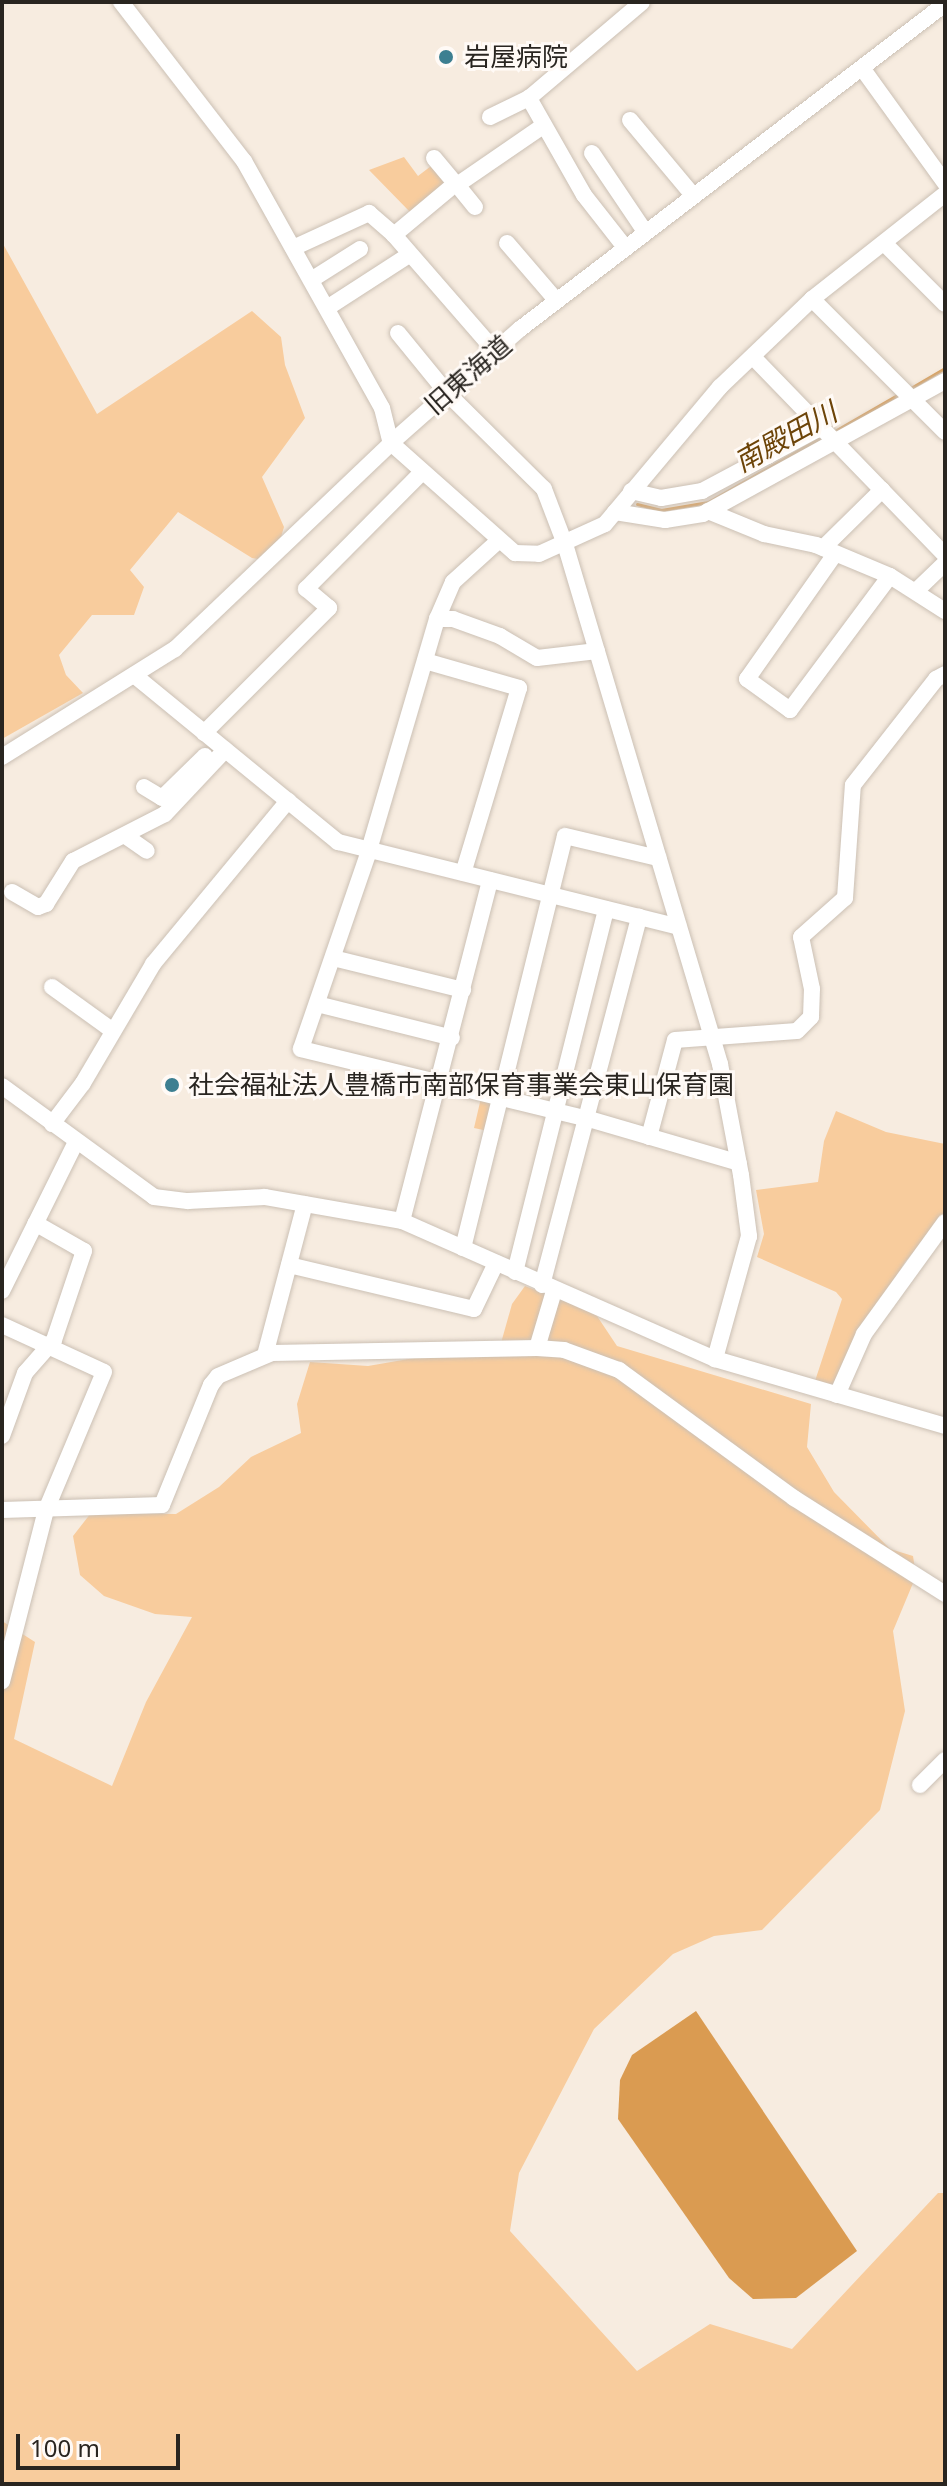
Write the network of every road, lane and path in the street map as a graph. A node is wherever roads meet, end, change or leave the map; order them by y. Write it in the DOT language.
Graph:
graph roads {
  1 [pos="121,2"];
  2 [pos="642,2"];
  3 [pos="945,4"];
  4 [pos="862,68"];
  5 [pos="529,98"];
  6 [pos="490,117"];
  7 [pos="630,120"];
  8 [pos="543,126"];
  9 [pos="592,153"];
  10 [pos="434,158"];
  11 [pos="945,183"];
  12 [pos="453,187"];
  13 [pos="691,193"];
  14 [pos="945,194"];
  15 [pos="475,207"];
  16 [pos="644,230"];
  17 [pos="394,235"];
  18 [pos="507,243"];
  19 [pos="884,243"];
  20 [pos="624,246"];
  21 [pos="293,248"];
  22 [pos="360,249"];
  23 [pos="409,255"];
  24 [pos="311,280"];
  25 [pos="812,299"];
  26 [pos="556,300"];
  27 [pos="945,304"];
  28 [pos="327,308"];
  29 [pos="398,333"];
  30 [pos="495,351"];
  31 [pos="754,358"];
  32 [pos="945,381"];
  33 [pos="447,393"];
  34 [pos="908,394"];
  35 [pos="945,432"];
  36 [pos="831,435"];
  37 [pos="391,443"];
  38 [pos="422,472"];
  39 [pos="882,490"];
  40 [pos="631,491"];
  41 [pos="708,511"];
  42 [pos="615,512"];
  43 [pos="497,542"];
  44 [pos="565,544"];
  45 [pos="829,551"];
  46 [pos="945,555"];
  47 [pos="945,563"];
  48 [pos="890,576"];
  49 [pos="917,590"];
  50 [pos="945,611"];
  51 [pos="437,619"];
  52 [pos="597,651"];
  53 [pos="425,661"];
  54 [pos="945,674"];
  55 [pos="134,675"];
  56 [pos="215,742"];
  57 [pos="2,757"];
  58 [pos="144,787"];
  59 [pos="288,801"];
  60 [pos="127,837"];
  61 [pos="147,851"];
  62 [pos="368,854"];
  63 [pos="658,858"];
  64 [pos="463,873"];
  65 [pos="490,880"];
  66 [pos="12,892"];
  67 [pos="548,894"];
  68 [pos="606,909"];
  69 [pos="639,917"];
  70 [pos="679,927"];
  71 [pos="333,958"];
  72 [pos="52,987"];
  73 [pos="463,990"];
  74 [pos="317,1004"];
  75 [pos="113,1031"];
  76 [pos="711,1035"];
  77 [pos="452,1038"];
  78 [pos="2,1086"];
  79 [pos="440,1086"];
  80 [pos="498,1099"];
  81 [pos="556,1112"];
  82 [pos="589,1119"];
  83 [pos="52,1124"];
  84 [pos="649,1137"];
  85 [pos="76,1142"];
  86 [pos="739,1163"];
  87 [pos="305,1204"];
  88 [pos="402,1221"];
  89 [pos="945,1222"];
  90 [pos="35,1223"];
  91 [pos="463,1248"];
  92 [pos="496,1263"];
  93 [pos="289,1265"];
  94 [pos="515,1272"];
  95 [pos="548,1288"];
  96 [pos="2,1291"];
  97 [pos="2,1325"];
  98 [pos="49,1345"];
  99 [pos="537,1348"];
  100 [pos="265,1355"];
  101 [pos="715,1359"];
  102 [pos="837,1395"];
  103 [pos="945,1426"];
  104 [pos="2,1436"];
  105 [pos="2,1510"];
  106 [pos="46,1510"];
  107 [pos="945,1594"];
  108 [pos="2,1681"];
  109 [pos="945,1760"];
  110 [pos="920,1785"];
  1 -- 21 [label="street"];
  2 -- 5 [label="street"];
  3 -- 4 [label="street, 旧東海道"];
  4 -- 11 [label="street"];
  4 -- 13 [label="street, 旧東海道"];
  5 -- 6 [label="street"];
  5 -- 8 [label="street"];
  7 -- 13 [label="street"];
  8 -- 12 [label="street"];
  8 -- 20 [label="street"];
  9 -- 16 [label="street"];
  10 -- 12 [label="street"];
  12 -- 15 [label="street"];
  12 -- 17 [label="street"];
  13 -- 16 [label="street, 旧東海道"];
  14 -- 19 [label="street"];
  16 -- 20 [label="street, 旧東海道"];
  17 -- 21 [label="street"];
  17 -- 23 [label="street"];
  18 -- 26 [label="street"];
  19 -- 25 [label="street"];
  19 -- 27 [label="street"];
  20 -- 26 [label="street, 旧東海道"];
  21 -- 24 [label="street"];
  22 -- 24 [label="street"];
  23 -- 28 [label="street"];
  23 -- 30 [label="street"];
  24 -- 28 [label="street"];
  25 -- 31 [label="street"];
  25 -- 34 [label="street"];
  26 -- 30 [label="street, 旧東海道"];
  28 -- 37 [label="street"];
  29 -- 33 [label="street"];
  30 -- 33 [label="street, 旧東海道"];
  31 -- 36 [label="street"];
  31 -- 40 [label="street"];
  32 -- 34 [label="street"];
  33 -- 37 [label="street, 旧東海道"];
  33 -- 44 [label="street"];
  34 -- 35 [label="street"];
  34 -- 36 [label="street"];
  36 -- 39 [label="street"];
  36 -- 40 [label="street"];
  36 -- 41 [label="street"];
  37 -- 38 [label="street"];
  37 -- 55 [label="street, 旧東海道"];
  38 -- 43 [label="street"];
  38 -- 56 [label="street"];
  39 -- 45 [label="street"];
  39 -- 46 [label="street"];
  40 -- 42 [label="street"];
  41 -- 42 [label="street"];
  41 -- 45 [label="street"];
  42 -- 44 [label="street"];
  43 -- 44 [label="street"];
  43 -- 51 [label="street"];
  44 -- 52 [label="street"];
  45 -- 48 [label="street"];
  45 -- 48 [label="street"];
  47 -- 49 [label="street"];
  48 -- 49 [label="street"];
  49 -- 50 [label="street"];
  51 -- 52 [label="street"];
  51 -- 53 [label="street"];
  52 -- 63 [label="street"];
  53 -- 62 [label="street"];
  53 -- 64 [label="street"];
  54 -- 76 [label="street"];
  55 -- 56 [label="street"];
  55 -- 57 [label="street, 旧東海道"];
  56 -- 58 [label="street"];
  56 -- 59 [label="street"];
  56 -- 60 [label="street"];
  59 -- 62 [label="street"];
  59 -- 75 [label="street"];
  60 -- 61 [label="street"];
  60 -- 66 [label="street"];
  62 -- 64 [label="street"];
  62 -- 71 [label="street"];
  63 -- 67 [label="street"];
  63 -- 70 [label="street"];
  64 -- 65 [label="street"];
  65 -- 67 [label="street"];
  65 -- 73 [label="street"];
  67 -- 68 [label="street"];
  67 -- 80 [label="street"];
  68 -- 69 [label="street"];
  68 -- 81 [label="street"];
  69 -- 70 [label="street"];
  69 -- 82 [label="street"];
  70 -- 76 [label="street"];
  71 -- 73 [label="street"];
  71 -- 74 [label="street"];
  72 -- 75 [label="street"];
  73 -- 77 [label="street"];
  74 -- 77 [label="street"];
  74 -- 79 [label="street"];
  75 -- 83 [label="street"];
  76 -- 84 [label="street"];
  76 -- 86 [label="street"];
  77 -- 79 [label="street"];
  78 -- 83 [label="street"];
  79 -- 80 [label="street"];
  79 -- 88 [label="street"];
  80 -- 81 [label="street"];
  80 -- 91 [label="street"];
  81 -- 82 [label="street"];
  81 -- 94 [label="street"];
  82 -- 84 [label="street"];
  82 -- 95 [label="street"];
  83 -- 85 [label="street"];
  84 -- 86 [label="street"];
  85 -- 87 [label="street"];
  85 -- 90 [label="street"];
  86 -- 101 [label="street"];
  87 -- 88 [label="street"];
  87 -- 93 [label="street"];
  88 -- 91 [label="street"];
  89 -- 102 [label="street"];
  90 -- 96 [label="street"];
  90 -- 98 [label="street"];
  91 -- 92 [label="street"];
  92 -- 93 [label="street"];
  92 -- 94 [label="street"];
  93 -- 100 [label="street"];
  94 -- 95 [label="street"];
  95 -- 99 [label="street"];
  95 -- 101 [label="street"];
  97 -- 98 [label="street"];
  98 -- 104 [label="street"];
  98 -- 106 [label="street"];
  99 -- 100 [label="street"];
  99 -- 107 [label="street"];
  100 -- 106 [label="street"];
  101 -- 102 [label="street"];
  102 -- 103 [label="street"];
  105 -- 106 [label="street"];
  106 -- 108 [label="street"];
  109 -- 110 [label="street"];
}
